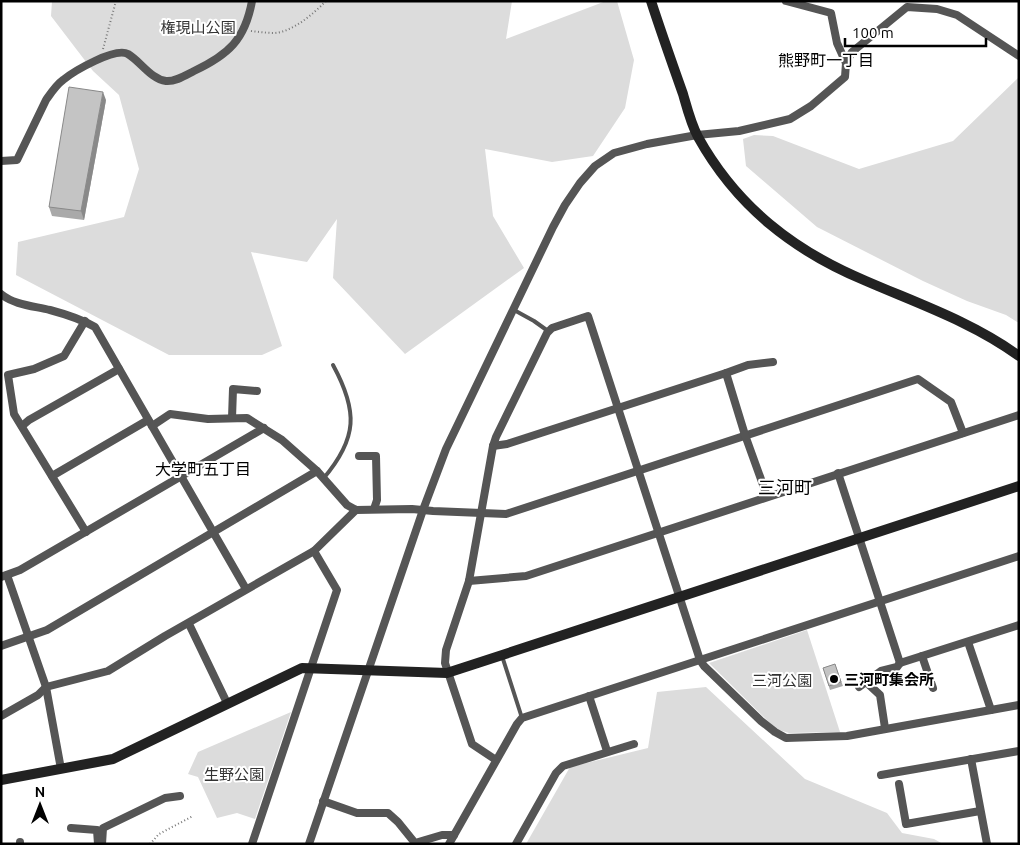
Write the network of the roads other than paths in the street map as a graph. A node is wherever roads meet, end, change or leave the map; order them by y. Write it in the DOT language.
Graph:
graph roads {
  1 [pos="252,1"];
  2 [pos="651,1"];
  3 [pos="786,1"];
  4 [pos="809,4"];
  5 [pos="906,4"];
  6 [pos="1019,56"];
  7 [pos="846,63"];
  8 [pos="697,136"];
  9 [pos="1,161"];
  10 [pos="1,294"];
  11 [pos="514,310"];
  12 [pos="85,321"];
  13 [pos="548,332"];
  14 [pos="1019,356"];
  15 [pos="772,362"];
  16 [pos="333,365"];
  17 [pos="119,369"];
  18 [pos="726,373"];
  19 [pos="257,391"];
  20 [pos="618,408"];
  21 [pos="1019,415"];
  22 [pos="232,418"];
  23 [pos="150,423"];
  24 [pos="22,426"];
  25 [pos="264,428"];
  26 [pos="963,433"];
  27 [pos="745,435"];
  28 [pos="493,446"];
  29 [pos="359,456"];
  30 [pos="638,470"];
  31 [pos="317,471"];
  32 [pos="838,473"];
  33 [pos="52,476"];
  34 [pos="181,476"];
  35 [pos="323,479"];
  36 [pos="1019,486"];
  37 [pos="767,496"];
  38 [pos="374,509"];
  39 [pos="356,510"];
  40 [pos="423,510"];
  41 [pos="481,513"];
  42 [pos="86,532"];
  43 [pos="213,532"];
  44 [pos="659,532"];
  45 [pos="858,538"];
  46 [pos="314,551"];
  47 [pos="1019,556"];
  48 [pos="4,576"];
  49 [pos="469,581"];
  50 [pos="246,589"];
  51 [pos="680,596"];
  52 [pos="880,602"];
  53 [pos="188,624"];
  54 [pos="1019,625"];
  55 [pos="29,638"];
  56 [pos="968,642"];
  57 [pos="1,646"];
  58 [pos="502,655"];
  59 [pos="922,656"];
  60 [pos="700,660"];
  61 [pos="900,663"];
  62 [pos="311,668"];
  63 [pos="368,671"];
  64 [pos="447,673"];
  65 [pos="866,682"];
  66 [pos="46,687"];
  67 [pos="859,687"];
  68 [pos="933,688"];
  69 [pos="589,696"];
  70 [pos="227,703"];
  71 [pos="1019,705"];
  72 [pos="991,710"];
  73 [pos="1,716"];
  74 [pos="522,718"];
  75 [pos="885,728"];
  76 [pos="634,744"];
  77 [pos="1019,751"];
  78 [pos="607,752"];
  79 [pos="970,759"];
  80 [pos="496,760"];
  81 [pos="61,769"];
  82 [pos="881,775"];
  83 [pos="1,780"];
  84 [pos="899,784"];
  85 [pos="180,796"];
  86 [pos="323,801"];
  87 [pos="980,811"];
  88 [pos="71,828"];
  89 [pos="454,835"];
  90 [pos="100,844"];
  91 [pos="252,844"];
  92 [pos="309,844"];
  93 [pos="449,844"];
  94 [pos="516,844"];
  95 [pos="987,844"];
  1 -- 9 [label="street"];
  2 -- 8 [label="street"];
  3 -- 4 [label="street"];
  4 -- 7 [label="street"];
  5 -- 6 [label="street"];
  5 -- 7 [label="street"];
  7 -- 8 [label="street"];
  8 -- 11 [label="street"];
  8 -- 14 [label="street"];
  10 -- 12 [label="street"];
  11 -- 13 [label="lane"];
  11 -- 40 [label="street"];
  12 -- 17 [label="street"];
  12 -- 24 [label="street"];
  13 -- 20 [label="street"];
  13 -- 28 [label="street"];
  15 -- 18 [label="street"];
  16 -- 35 [label="lane"];
  17 -- 23 [label="street"];
  17 -- 24 [label="street"];
  18 -- 20 [label="street"];
  18 -- 27 [label="street"];
  19 -- 22 [label="street"];
  20 -- 28 [label="street"];
  20 -- 30 [label="street"];
  21 -- 26 [label="street"];
  22 -- 23 [label="street"];
  22 -- 25 [label="street"];
  23 -- 33 [label="street"];
  23 -- 34 [label="street"];
  24 -- 33 [label="street"];
  25 -- 31 [label="street"];
  25 -- 34 [label="street"];
  26 -- 27 [label="street"];
  26 -- 32 [label="street"];
  27 -- 30 [label="street"];
  27 -- 37 [label="street"];
  28 -- 41 [label="street"];
  29 -- 38 [label="street"];
  30 -- 41 [label="street"];
  30 -- 44 [label="street"];
  31 -- 35 [label="street"];
  31 -- 43 [label="street"];
  32 -- 37 [label="street"];
  32 -- 45 [label="street"];
  33 -- 42 [label="street"];
  34 -- 42 [label="street"];
  34 -- 43 [label="street"];
  35 -- 39 [label="street"];
  36 -- 45 [label="street"];
  37 -- 44 [label="street"];
  38 -- 39 [label="street"];
  38 -- 40 [label="street"];
  39 -- 46 [label="street"];
  40 -- 41 [label="street"];
  40 -- 63 [label="street"];
  41 -- 49 [label="street"];
  42 -- 48 [label="street"];
  43 -- 50 [label="street"];
  43 -- 55 [label="street"];
  44 -- 49 [label="street"];
  44 -- 51 [label="street"];
  45 -- 51 [label="street"];
  45 -- 52 [label="street"];
  46 -- 50 [label="street"];
  46 -- 62 [label="street"];
  47 -- 52 [label="street"];
  48 -- 55 [label="street"];
  49 -- 64 [label="street"];
  50 -- 53 [label="street"];
  51 -- 58 [label="street"];
  51 -- 60 [label="street"];
  52 -- 60 [label="street"];
  52 -- 61 [label="street"];
  53 -- 66 [label="street"];
  53 -- 70 [label="street"];
  54 -- 56 [label="street"];
  55 -- 57 [label="street"];
  55 -- 66 [label="street"];
  56 -- 59 [label="street"];
  56 -- 72 [label="street"];
  58 -- 64 [label="street"];
  58 -- 74 [label="lane"];
  59 -- 61 [label="street"];
  59 -- 68 [label="street"];
  60 -- 69 [label="street"];
  60 -- 75 [label="street"];
  61 -- 65 [label="street"];
  62 -- 63 [label="street"];
  62 -- 70 [label="street"];
  62 -- 91 [label="street"];
  63 -- 64 [label="street"];
  63 -- 86 [label="street"];
  64 -- 80 [label="street"];
  65 -- 67 [label="street"];
  65 -- 75 [label="street"];
  66 -- 73 [label="street"];
  66 -- 81 [label="street"];
  69 -- 74 [label="street"];
  69 -- 78 [label="street"];
  70 -- 81 [label="street"];
  71 -- 72 [label="street"];
  72 -- 75 [label="street"];
  74 -- 80 [label="street"];
  76 -- 78 [label="street"];
  77 -- 79 [label="street"];
  78 -- 94 [label="street"];
  79 -- 82 [label="street"];
  79 -- 87 [label="street"];
  80 -- 89 [label="street"];
  81 -- 83 [label="street"];
  84 -- 87 [label="street"];
  85 -- 90 [label="street"];
  86 -- 89 [label="street"];
  86 -- 92 [label="street"];
  87 -- 95 [label="street"];
  88 -- 90 [label="street"];
  89 -- 93 [label="street"];
}
